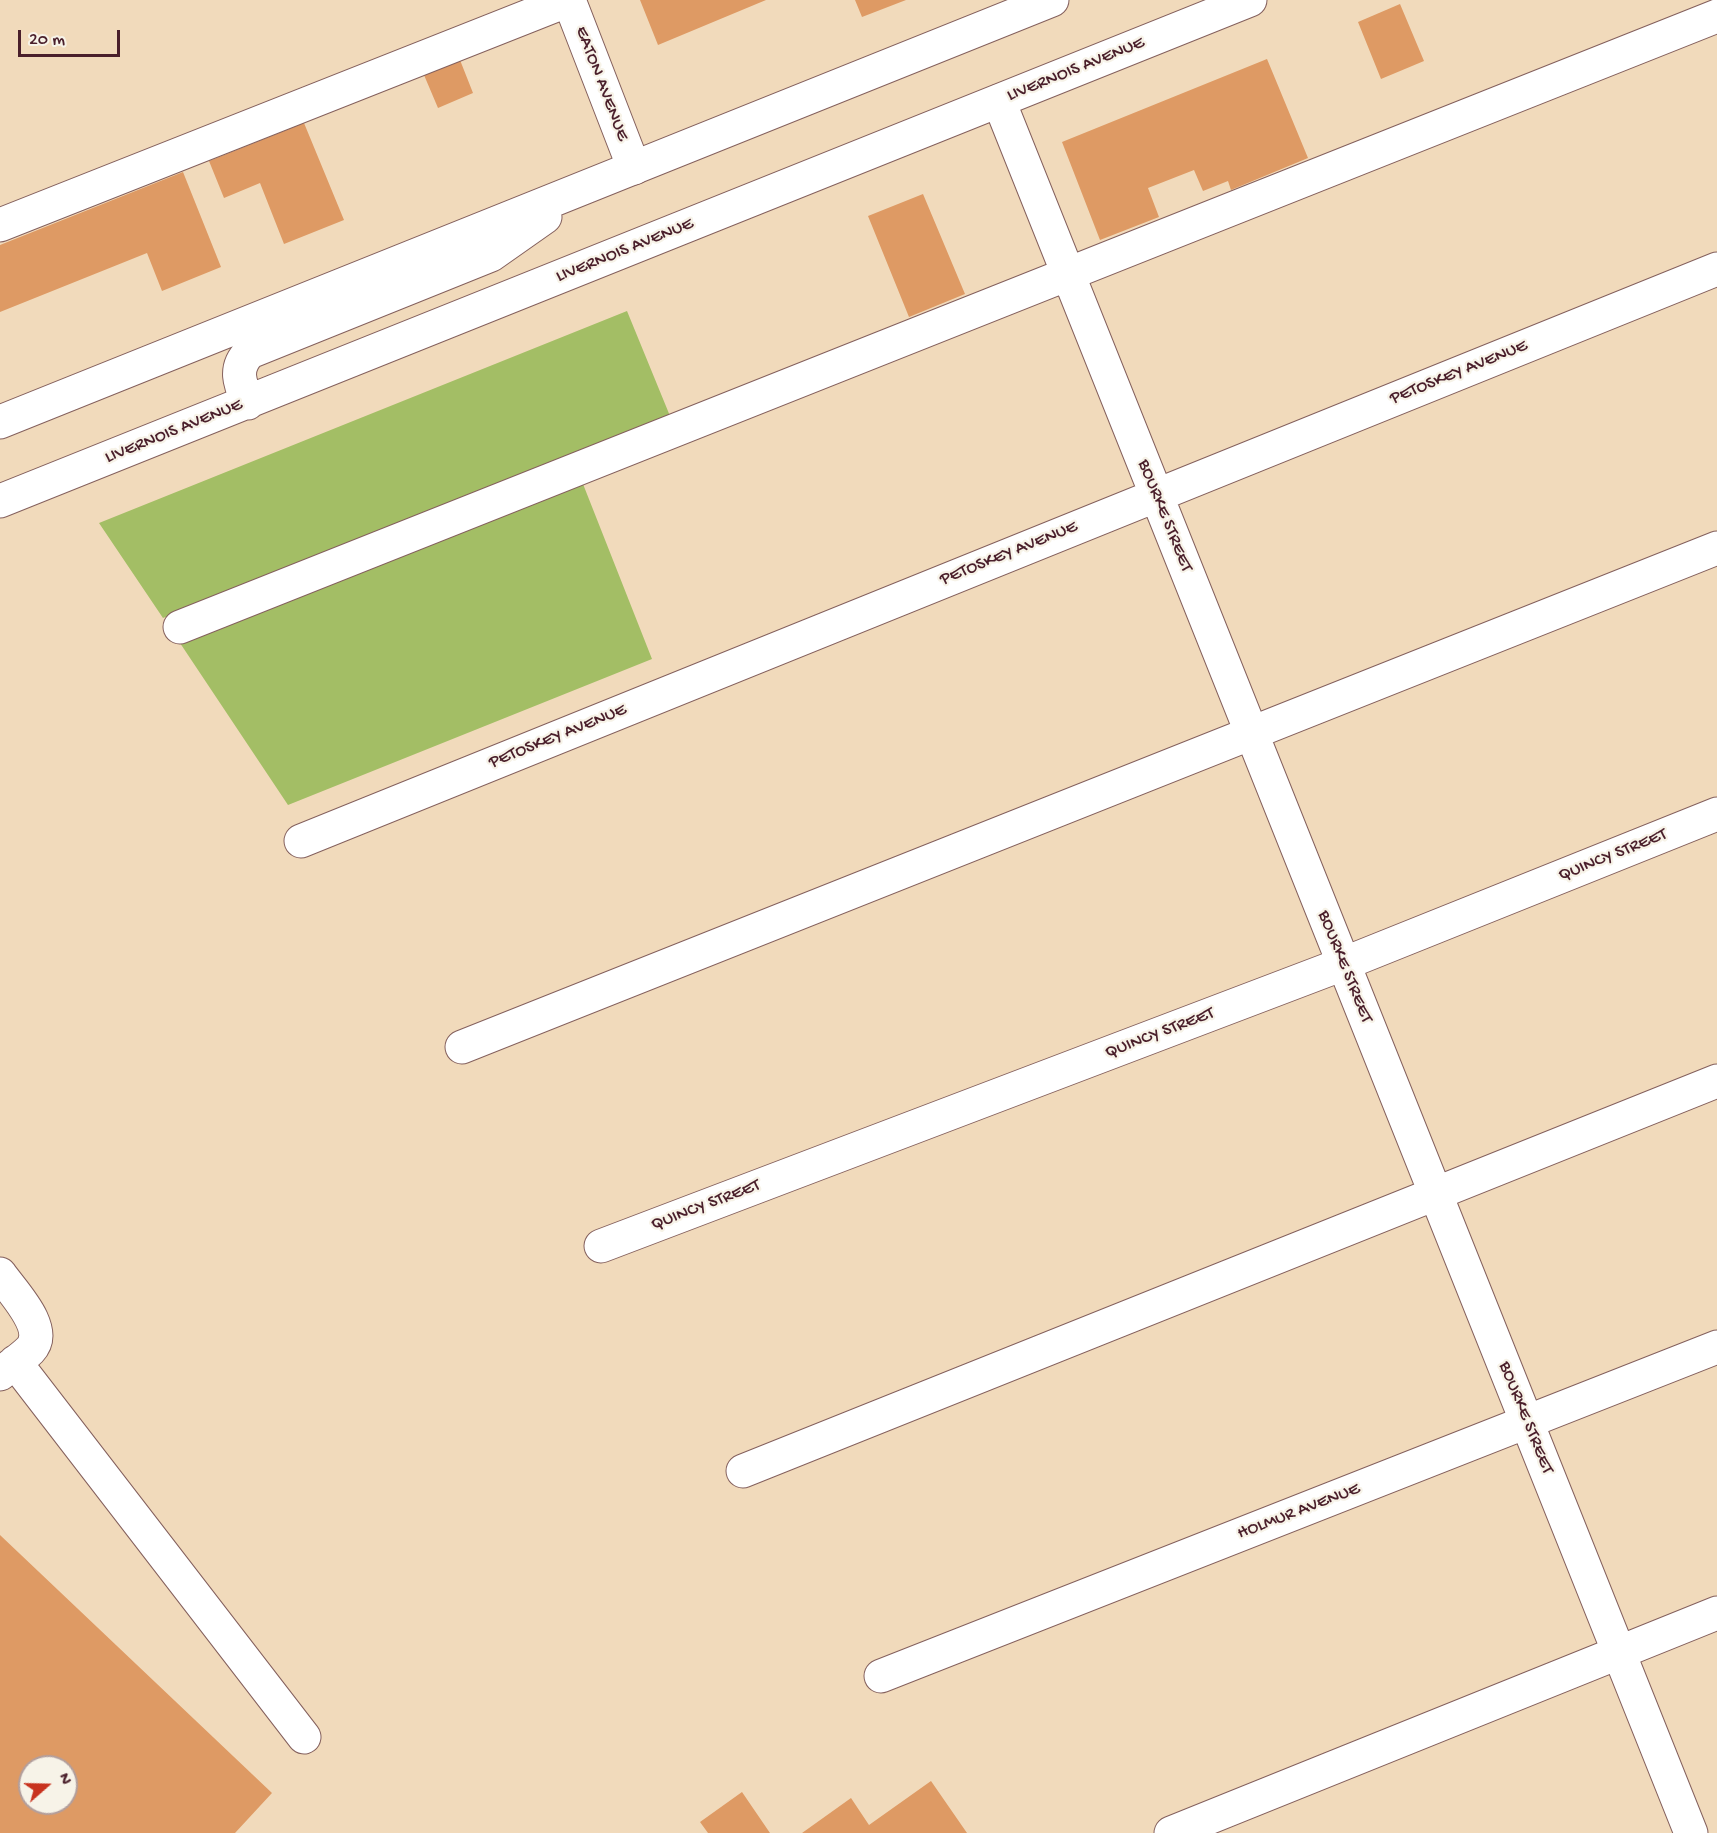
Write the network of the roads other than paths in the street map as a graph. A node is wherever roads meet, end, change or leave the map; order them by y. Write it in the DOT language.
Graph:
graph roads {
  1 [pos="569,0"];
  2 [pos="1052,0"];
  3 [pos="1250,0"];
  4 [pos="1717,16"];
  5 [pos="999,101"];
  6 [pos="633,168"];
  7 [pos="588,186"];
  8 [pos="0,225"];
  9 [pos="1717,269"];
  10 [pos="1069,276"];
  11 [pos="248,403"];
  12 [pos="0,422"];
  13 [pos="1156,494"];
  14 [pos="0,501"];
  15 [pos="1717,549"];
  16 [pos="180,627"];
  17 [pos="1251,734"];
  18 [pos="1717,814"];
  19 [pos="301,841"];
  20 [pos="1343,964"];
  21 [pos="462,1047"];
  22 [pos="1717,1081"];
  23 [pos="1435,1194"];
  24 [pos="601,1246"];
  25 [pos="0,1274"];
  26 [pos="1717,1347"];
  27 [pos="7,1368"];
  28 [pos="1527,1423"];
  29 [pos="743,1470"];
  30 [pos="1717,1613"];
  31 [pos="1619,1653"];
  32 [pos="881,1676"];
  33 [pos="304,1737"];
  34 [pos="1171,1833"];
  35 [pos="1691,1833"];
  1 -- 6 [label="street, EATON AVENUE"];
  1 -- 8 [label="street"];
  2 -- 6 [label="street"];
  3 -- 5 [label="street, LIVERNOIS AVENUE"];
  4 -- 10 [label="street"];
  5 -- 10 [label="street, BOURKE STREET"];
  5 -- 11 [label="street, LIVERNOIS AVENUE"];
  6 -- 7 [label="street"];
  7 -- 11 [label="street"];
  7 -- 12 [label="street"];
  9 -- 13 [label="street, PETOSKEY AVENUE"];
  10 -- 13 [label="street, BOURKE STREET"];
  10 -- 16 [label="street"];
  11 -- 14 [label="street, LIVERNOIS AVENUE"];
  13 -- 17 [label="street, BOURKE STREET"];
  13 -- 19 [label="street, PETOSKEY AVENUE"];
  15 -- 17 [label="street"];
  17 -- 20 [label="street, BOURKE STREET"];
  17 -- 21 [label="street"];
  18 -- 20 [label="street, QUINCY STREET"];
  20 -- 23 [label="street, BOURKE STREET"];
  20 -- 24 [label="street, QUINCY STREET"];
  22 -- 23 [label="street"];
  23 -- 28 [label="street, BOURKE STREET"];
  23 -- 29 [label="street"];
  25 -- 27 [label="street"];
  26 -- 28 [label="street, HOLMUR AVENUE"];
  27 -- 33 [label="street"];
  28 -- 31 [label="street, BOURKE STREET"];
  28 -- 32 [label="street, HOLMUR AVENUE"];
  30 -- 31 [label="street"];
  31 -- 34 [label="street"];
  31 -- 35 [label="street, BOURKE STREET"];
}
